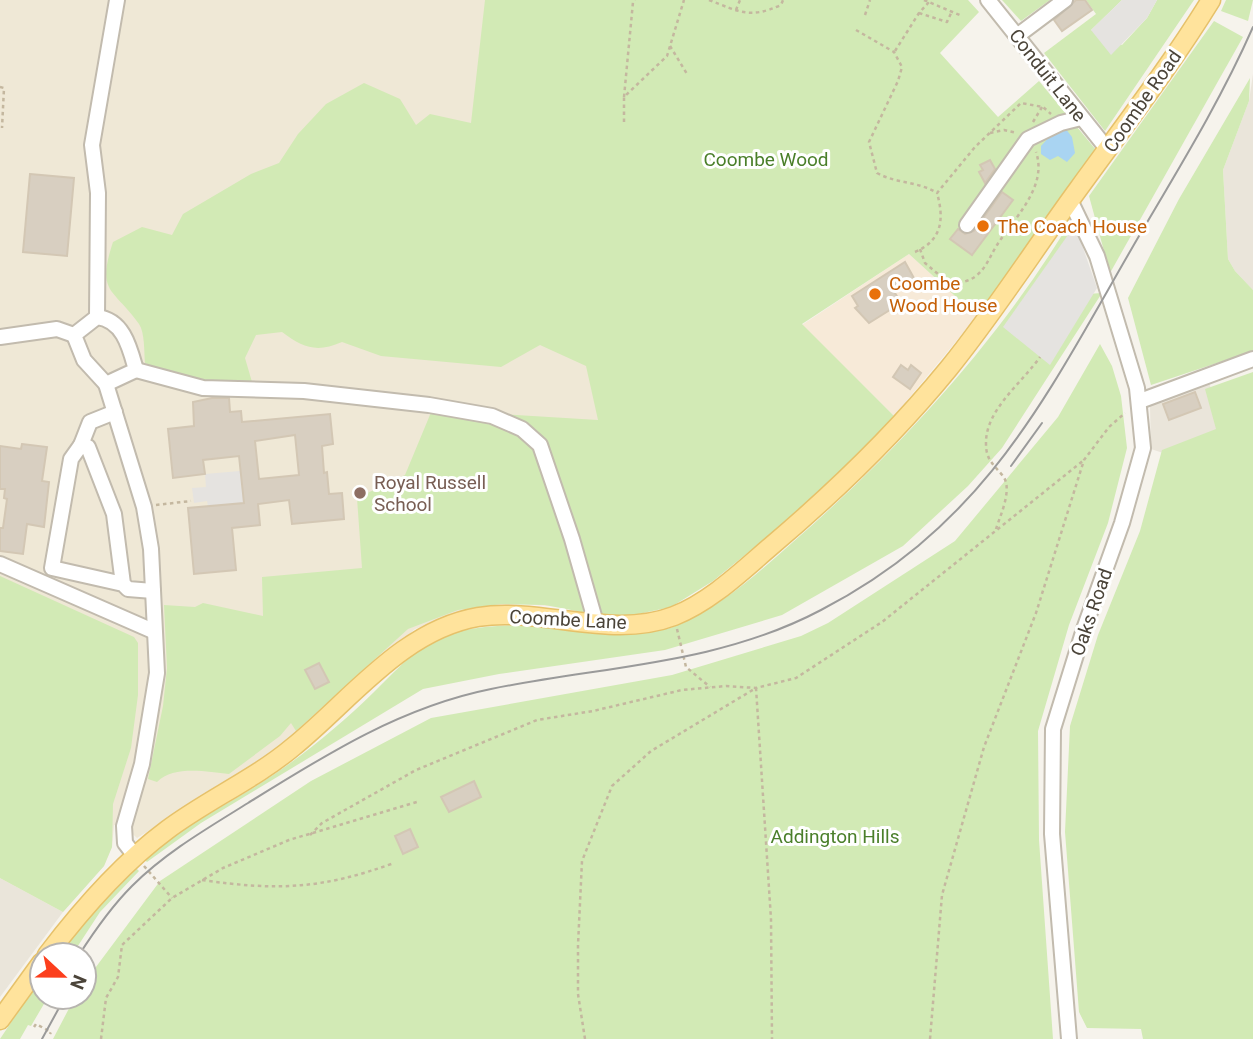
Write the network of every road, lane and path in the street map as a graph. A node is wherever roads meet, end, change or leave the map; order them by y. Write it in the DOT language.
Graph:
graph roads {
  1 [pos="117,0"];
  2 [pos="635,0"];
  3 [pos="684,0"];
  4 [pos="709,0"];
  5 [pos="740,0"];
  6 [pos="783,0"];
  7 [pos="870,0"];
  8 [pos="924,0"];
  9 [pos="988,0"];
  10 [pos="1065,0"];
  11 [pos="1211,0"];
  12 [pos="929,2"];
  13 [pos="736,11"];
  14 [pos="952,11"];
  15 [pos="919,13"];
  16 [pos="865,15"];
  17 [pos="962,16"];
  18 [pos="856,30"];
  19 [pos="1017,36"];
  20 [pos="670,46"];
  21 [pos="894,52"];
  22 [pos="687,74"];
  23 [pos="0,87"];
  24 [pos="624,97"];
  25 [pos="1081,118"];
  26 [pos="624,122"];
  27 [pos="1061,123"];
  28 [pos="2,128"];
  29 [pos="990,133"];
  30 [pos="1028,139"];
  31 [pos="1108,150"];
  32 [pos="937,193"];
  33 [pos="1070,200"];
  34 [pos="967,225"];
  35 [pos="920,249"];
  36 [pos="915,252"];
  37 [pos="97,317"];
  38 [pos="74,335"];
  39 [pos="0,337"];
  40 [pos="1040,357"];
  41 [pos="1253,359"];
  42 [pos="136,370"];
  43 [pos="106,384"];
  44 [pos="1140,401"];
  45 [pos="115,412"];
  46 [pos="81,445"];
  47 [pos="1084,460"];
  48 [pos="191,501"];
  49 [pos="144,508"];
  50 [pos="996,529"];
  51 [pos="0,564"];
  52 [pos="123,584"];
  53 [pos="153,591"];
  54 [pos="675,616"];
  55 [pos="596,623"];
  56 [pos="153,631"];
  57 [pos="712,688"];
  58 [pos="756,688"];
  59 [pos="420,801"];
  60 [pos="310,835"];
  61 [pos="135,856"];
  62 [pos="394,863"];
  63 [pos="200,880"];
  64 [pos="172,898"];
  65 [pos="58,941"];
  66 [pos="28,981"];
  67 [pos="0,1020"];
  68 [pos="34,1027"];
  69 [pos="50,1034"];
  70 [pos="101,1039"];
  71 [pos="585,1039"];
  72 [pos="772,1039"];
  73 [pos="930,1039"];
  74 [pos="1069,1039"];
  1 -- 37 [label="street"];
  2 -- 24 [label="path"];
  3 -- 20 [label="path"];
  4 -- 13 [label="path"];
  5 -- 13 [label="path"];
  6 -- 13 [label="path"];
  7 -- 16 [label="path"];
  8 -- 12 [label="path"];
  9 -- 19 [label="street, Conduit Lane"];
  10 -- 19 [label="street"];
  11 -- 31 [label="main road, Coombe Road"];
  12 -- 14 [label="path"];
  12 -- 15 [label="path"];
  14 -- 15 [label="path"];
  14 -- 17 [label="path"];
  15 -- 21 [label="path"];
  18 -- 21 [label="path"];
  19 -- 25 [label="street, Conduit Lane"];
  20 -- 22 [label="path"];
  20 -- 24 [label="path"];
  21 -- 32 [label="path"];
  23 -- 28 [label="path"];
  24 -- 26 [label="path"];
  25 -- 27 [label="street"];
  25 -- 31 [label="street, Conduit Lane"];
  27 -- 29 [label="path"];
  27 -- 30 [label="street"];
  29 -- 30 [label="path"];
  29 -- 32 [label="path"];
  30 -- 34 [label="street"];
  30 -- 35 [label="path"];
  31 -- 33 [label="main road, Coombe Road"];
  32 -- 35 [label="path"];
  33 -- 44 [label="street, Oaks Road"];
  33 -- 54 [label="main road, Coombe Lane"];
  35 -- 36 [label="path"];
  37 -- 38 [label="street"];
  37 -- 42 [label="street"];
  38 -- 39 [label="street"];
  38 -- 43 [label="street"];
  40 -- 50 [label="path"];
  41 -- 44 [label="street"];
  42 -- 43 [label="street"];
  42 -- 55 [label="street"];
  43 -- 45 [label="street"];
  44 -- 47 [label="path"];
  44 -- 74 [label="street, Oaks Road"];
  45 -- 46 [label="street"];
  45 -- 49 [label="street"];
  46 -- 52 [label="street"];
  46 -- 52 [label="street"];
  47 -- 50 [label="path"];
  47 -- 73 [label="path"];
  48 -- 49 [label="path"];
  49 -- 53 [label="street"];
  50 -- 58 [label="path"];
  51 -- 56 [label="street"];
  52 -- 53 [label="street"];
  53 -- 56 [label="street"];
  54 -- 55 [label="main road, Coombe Lane"];
  54 -- 57 [label="path"];
  55 -- 61 [label="main road, Coombe Lane"];
  56 -- 61 [label="street"];
  57 -- 58 [label="path"];
  57 -- 60 [label="path"];
  58 -- 71 [label="path"];
  58 -- 72 [label="path"];
  59 -- 60 [label="path"];
  60 -- 63 [label="path"];
  61 -- 64 [label="path"];
  61 -- 65 [label="main road, Coombe Lane"];
  62 -- 63 [label="path"];
  63 -- 64 [label="path"];
  64 -- 70 [label="path"];
  66 -- 67 [label="main road"];
  68 -- 69 [label="path"];
}
